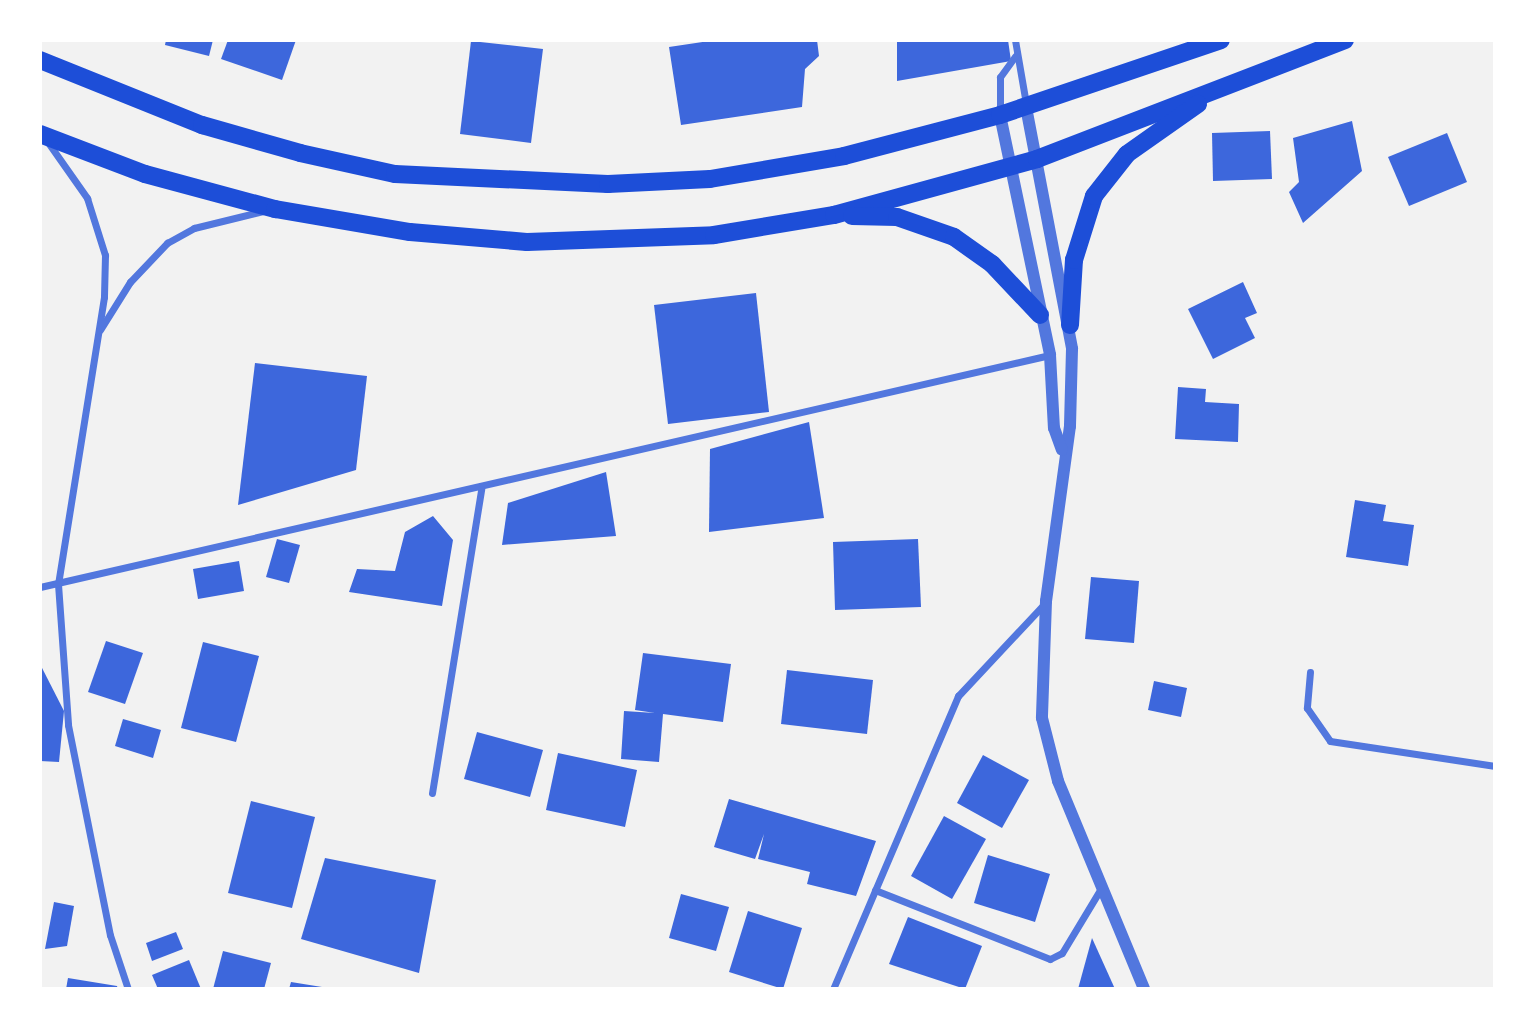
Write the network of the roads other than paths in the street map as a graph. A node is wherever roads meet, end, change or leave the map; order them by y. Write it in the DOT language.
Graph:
graph roads {
  1 [pos="1015,40"];
  2 [pos="1221,40"];
  3 [pos="1345,40"];
  4 [pos="1015,56"];
  5 [pos="40,60"];
  6 [pos="1223,87"];
  7 [pos="1026,107"];
  8 [pos="1000,115"];
  9 [pos="41,134"];
  10 [pos="1037,159"];
  11 [pos="1007,168"];
  12 [pos="275,209"];
  13 [pos="834,215"];
  14 [pos="1040,315"];
  15 [pos="1070,325"];
  16 [pos="97,333"];
  17 [pos="1050,355"];
  18 [pos="1062,450"];
  19 [pos="481,489"];
  20 [pos="58,584"];
  21 [pos="40,587"];
  22 [pos="1046,601"];
  23 [pos="1310,672"];
  24 [pos="1495,766"];
  25 [pos="432,793"];
  26 [pos="1100,890"];
  27 [pos="875,891"];
  28 [pos="128,989"];
  29 [pos="833,989"];
  30 [pos="1144,989"];
  1 -- 4 [label="street"];
  2 -- 7 [label="main road"];
  3 -- 6 [label="main road"];
  4 -- 7 [label="street"];
  4 -- 8 [label="street"];
  5 -- 8 [label="main road"];
  6 -- 10 [label="main road"];
  6 -- 15 [label="main road"];
  7 -- 8 [label="main road"];
  7 -- 10 [label="street"];
  8 -- 11 [label="street"];
  9 -- 12 [label="main road"];
  9 -- 16 [label="street"];
  10 -- 11 [label="main road"];
  10 -- 15 [label="street"];
  11 -- 13 [label="main road"];
  11 -- 14 [label="street"];
  12 -- 13 [label="main road"];
  12 -- 16 [label="street"];
  13 -- 14 [label="main road"];
  14 -- 17 [label="street"];
  15 -- 18 [label="street"];
  16 -- 20 [label="street"];
  17 -- 18 [label="street"];
  17 -- 19 [label="street"];
  18 -- 22 [label="street"];
  19 -- 20 [label="street"];
  19 -- 25 [label="street"];
  20 -- 21 [label="street"];
  20 -- 28 [label="street"];
  22 -- 26 [label="street"];
  22 -- 27 [label="street"];
  23 -- 24 [label="street"];
  26 -- 27 [label="street"];
  26 -- 30 [label="street"];
  27 -- 29 [label="street"];
}
